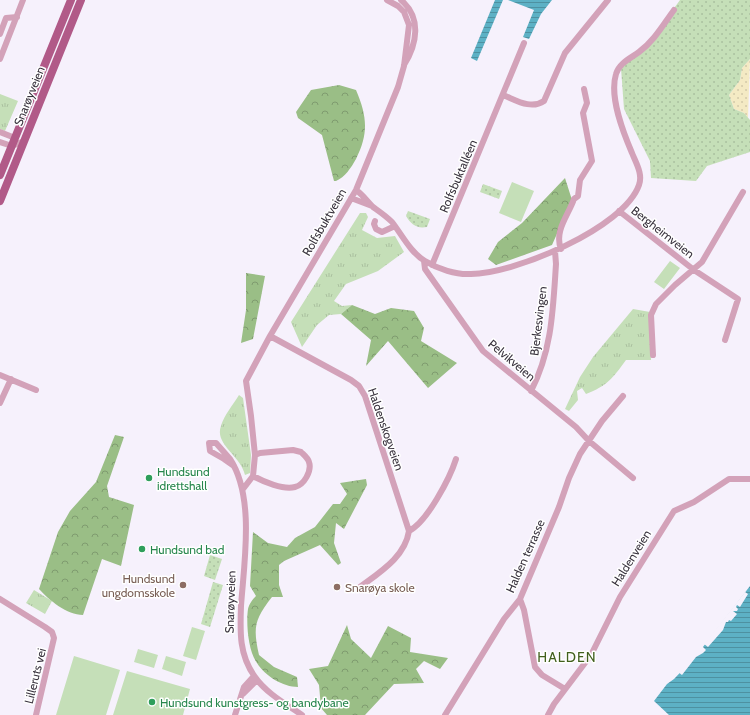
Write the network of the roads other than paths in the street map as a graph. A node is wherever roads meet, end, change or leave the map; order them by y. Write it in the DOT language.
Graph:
graph roads {
  1 [pos="23,0"];
  2 [pos="71,0"];
  3 [pos="81,0"];
  4 [pos="387,0"];
  5 [pos="401,0"];
  6 [pos="608,0"];
  7 [pos="674,10"];
  8 [pos="17,17"];
  9 [pos="0,34"];
  10 [pos="524,43"];
  11 [pos="0,59"];
  12 [pos="404,66"];
  13 [pos="584,89"];
  14 [pos="503,95"];
  15 [pos="0,132"];
  16 [pos="24,141"];
  17 [pos="0,142"];
  18 [pos="14,142"];
  19 [pos="0,175"];
  20 [pos="356,190"];
  21 [pos="743,192"];
  22 [pos="351,198"];
  23 [pos="0,201"];
  24 [pos="372,206"];
  25 [pos="619,211"];
  26 [pos="376,221"];
  27 [pos="395,226"];
  28 [pos="561,249"];
  29 [pos="555,251"];
  30 [pos="424,261"];
  31 [pos="432,265"];
  32 [pos="694,270"];
  33 [pos="270,336"];
  34 [pos="725,340"];
  35 [pos="653,354"];
  36 [pos="0,375"];
  37 [pos="10,380"];
  38 [pos="36,390"];
  39 [pos="531,391"];
  40 [pos="623,396"];
  41 [pos="0,403"];
  42 [pos="589,441"];
  43 [pos="255,455"];
  44 [pos="456,459"];
  45 [pos="229,460"];
  46 [pos="253,476"];
  47 [pos="633,478"];
  48 [pos="750,479"];
  49 [pos="243,490"];
  50 [pos="409,531"];
  51 [pos="360,587"];
  52 [pos="0,599"];
  53 [pos="520,599"];
  54 [pos="256,678"];
  55 [pos="565,689"];
  56 [pos="36,715"];
  57 [pos="235,715"];
  58 [pos="302,715"];
  59 [pos="445,715"];
  60 [pos="548,715"];
  1 -- 8 [label="street"];
  2 -- 18 [label="main road, Snarøyveien"];
  3 -- 16 [label="main road, Snarøyveien"];
  4 -- 12 [label="street, Rolfsbuktveien"];
  5 -- 12 [label="street, Rolfsbuktveien"];
  6 -- 14 [label="street"];
  7 -- 25 [label="street"];
  8 -- 9 [label="street"];
  8 -- 11 [label="street"];
  10 -- 14 [label="street, Rolfsbuktalléen"];
  12 -- 20 [label="street, Rolfsbuktveien"];
  13 -- 28 [label="street"];
  14 -- 31 [label="street, Rolfsbuktalléen"];
  15 -- 18 [label="street"];
  16 -- 18 [label="street"];
  16 -- 23 [label="main road, Snarøyveien"];
  17 -- 18 [label="street"];
  18 -- 19 [label="main road, Snarøyveien"];
  20 -- 22 [label="street, Rolfsbuktveien"];
  20 -- 24 [label="street"];
  21 -- 32 [label="street, Bergheimveien"];
  22 -- 24 [label="street"];
  22 -- 33 [label="street, Rolfsbuktveien"];
  24 -- 27 [label="street"];
  25 -- 28 [label="street"];
  25 -- 32 [label="street, Bergheimveien"];
  26 -- 27 [label="street"];
  27 -- 30 [label="street"];
  28 -- 29 [label="street"];
  29 -- 31 [label="street"];
  29 -- 39 [label="street, Bjerkesvingen"];
  30 -- 31 [label="street"];
  30 -- 39 [label="street, Pelvikveien"];
  32 -- 34 [label="street, Bergheimveien"];
  32 -- 35 [label="street, Bergheimveien"];
  33 -- 43 [label="street, Rolfsbuktveien"];
  33 -- 50 [label="street, Haldenskogveien"];
  36 -- 37 [label="street"];
  37 -- 38 [label="street"];
  37 -- 41 [label="street"];
  39 -- 42 [label="street, Pelvikveien"];
  40 -- 42 [label="street"];
  42 -- 47 [label="street, Pelvikveien"];
  42 -- 53 [label="street, Halden terrasse"];
  43 -- 46 [label="street"];
  43 -- 46 [label="street"];
  44 -- 50 [label="street"];
  45 -- 45 [label="street, Snarøyveien"];
  45 -- 49 [label="street, Snarøyveien"];
  46 -- 49 [label="street"];
  48 -- 55 [label="street, Haldenveien"];
  49 -- 54 [label="street, Snarøyveien"];
  50 -- 51 [label="street"];
  52 -- 56 [label="street, Lilleruts vei"];
  53 -- 55 [label="street"];
  53 -- 59 [label="street, Halden terrasse"];
  54 -- 57 [label="street"];
  54 -- 58 [label="street, Snarøyveien"];
  55 -- 60 [label="street, Haldenveien"];
}
